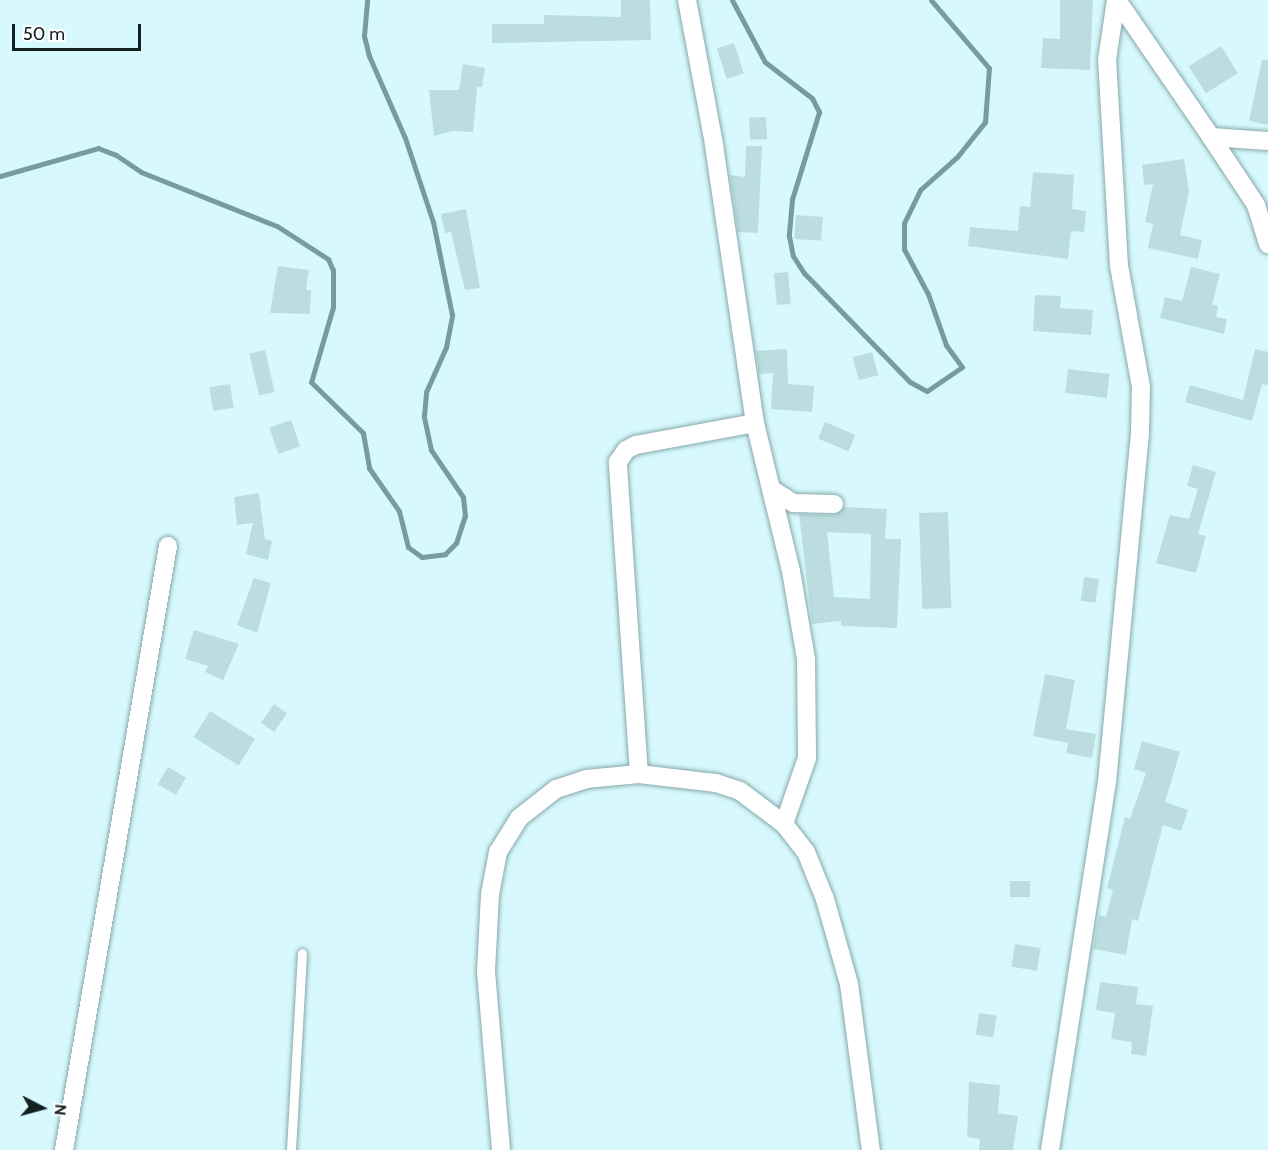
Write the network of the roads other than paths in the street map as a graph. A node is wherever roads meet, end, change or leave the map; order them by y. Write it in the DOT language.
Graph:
graph roads {
  1 [pos="687,0"];
  2 [pos="1116,0"];
  3 [pos="1211,137"];
  4 [pos="1268,141"];
  5 [pos="1268,244"];
  6 [pos="755,423"];
  7 [pos="771,489"];
  8 [pos="834,504"];
  9 [pos="168,546"];
  10 [pos="639,774"];
  11 [pos="784,824"];
  12 [pos="302,953"];
  13 [pos="64,1150"];
  14 [pos="291,1150"];
  15 [pos="501,1150"];
  16 [pos="871,1150"];
  17 [pos="1050,1150"];
  1 -- 6 [label="street"];
  2 -- 3 [label="street"];
  2 -- 17 [label="street"];
  3 -- 4 [label="street"];
  3 -- 5 [label="street"];
  6 -- 7 [label="street"];
  6 -- 10 [label="street"];
  7 -- 8 [label="street"];
  7 -- 11 [label="street"];
  9 -- 13 [label="street"];
  10 -- 11 [label="street"];
  10 -- 15 [label="street"];
  11 -- 16 [label="street"];
  12 -- 14 [label="lane"];
}
